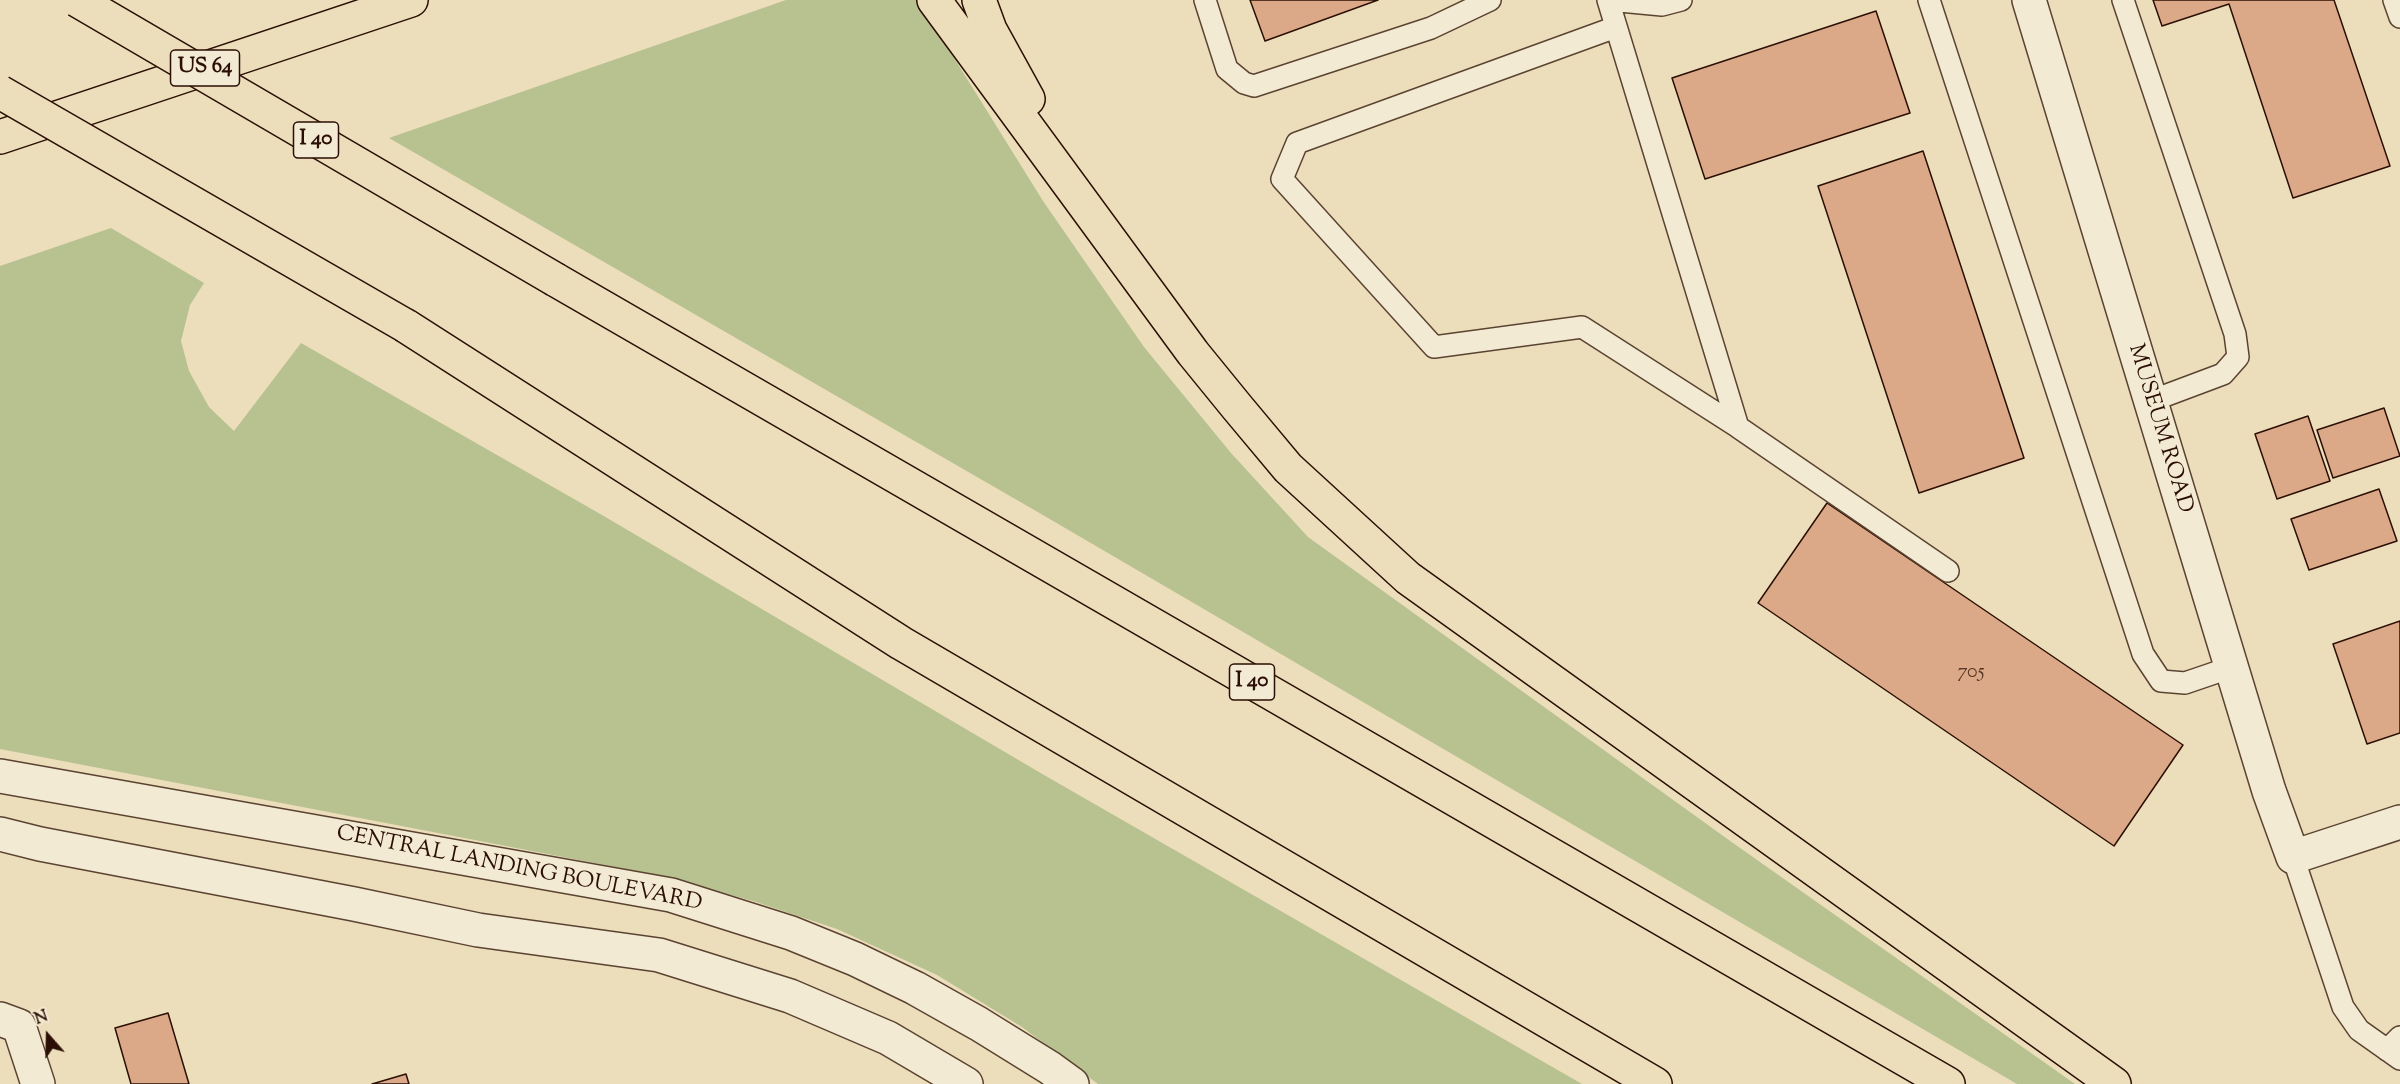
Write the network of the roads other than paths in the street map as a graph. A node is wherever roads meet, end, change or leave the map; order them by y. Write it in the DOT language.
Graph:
graph roads {
  1 [pos="77,0"];
  2 [pos="411,0"];
  3 [pos="934,0"];
  4 [pos="979,0"];
  5 [pos="1204,0"];
  6 [pos="1608,0"];
  7 [pos="1681,0"];
  8 [pos="1929,0"];
  9 [pos="2029,0"];
  10 [pos="2123,0"];
  11 [pos="2394,0"];
  12 [pos="1488,1"];
  13 [pos="2400,17"];
  14 [pos="1616,27"];
  15 [pos="0,92"];
  16 [pos="0,137"];
  17 [pos="1091,211"];
  18 [pos="2151,401"];
  19 [pos="1738,427"];
  20 [pos="1948,571"];
  21 [pos="2232,667"];
  22 [pos="0,776"];
  23 [pos="2400,824"];
  24 [pos="0,834"];
  25 [pos="2293,857"];
  26 [pos="10,1022"];
  27 [pos="2396,1049"];
  28 [pos="38,1084"];
  29 [pos="966,1084"];
  30 [pos="1072,1084"];
  31 [pos="1655,1084"];
  32 [pos="1948,1084"];
  33 [pos="2114,1084"];
  1 -- 32 [label="highway, I 40, bridge"];
  2 -- 16 [label="highway, US 64"];
  3 -- 17 [label="highway"];
  4 -- 17 [label="highway"];
  5 -- 12 [label="lane"];
  6 -- 7 [label="lane"];
  6 -- 14 [label="lane"];
  8 -- 21 [label="lane"];
  9 -- 18 [label="street, MUSEUM ROAD"];
  10 -- 18 [label="lane"];
  11 -- 13 [label="lane"];
  14 -- 19 [label="lane"];
  14 -- 19 [label="lane"];
  15 -- 31 [label="highway, bridge"];
  17 -- 33 [label="highway"];
  18 -- 21 [label="street, MUSEUM ROAD"];
  19 -- 20 [label="lane"];
  21 -- 25 [label="street, MUSEUM ROAD"];
  22 -- 30 [label="street, CENTRAL LANDING BOULEVARD"];
  23 -- 25 [label="street"];
  24 -- 29 [label="street"];
  25 -- 27 [label="lane"];
  26 -- 28 [label="street"];
}
